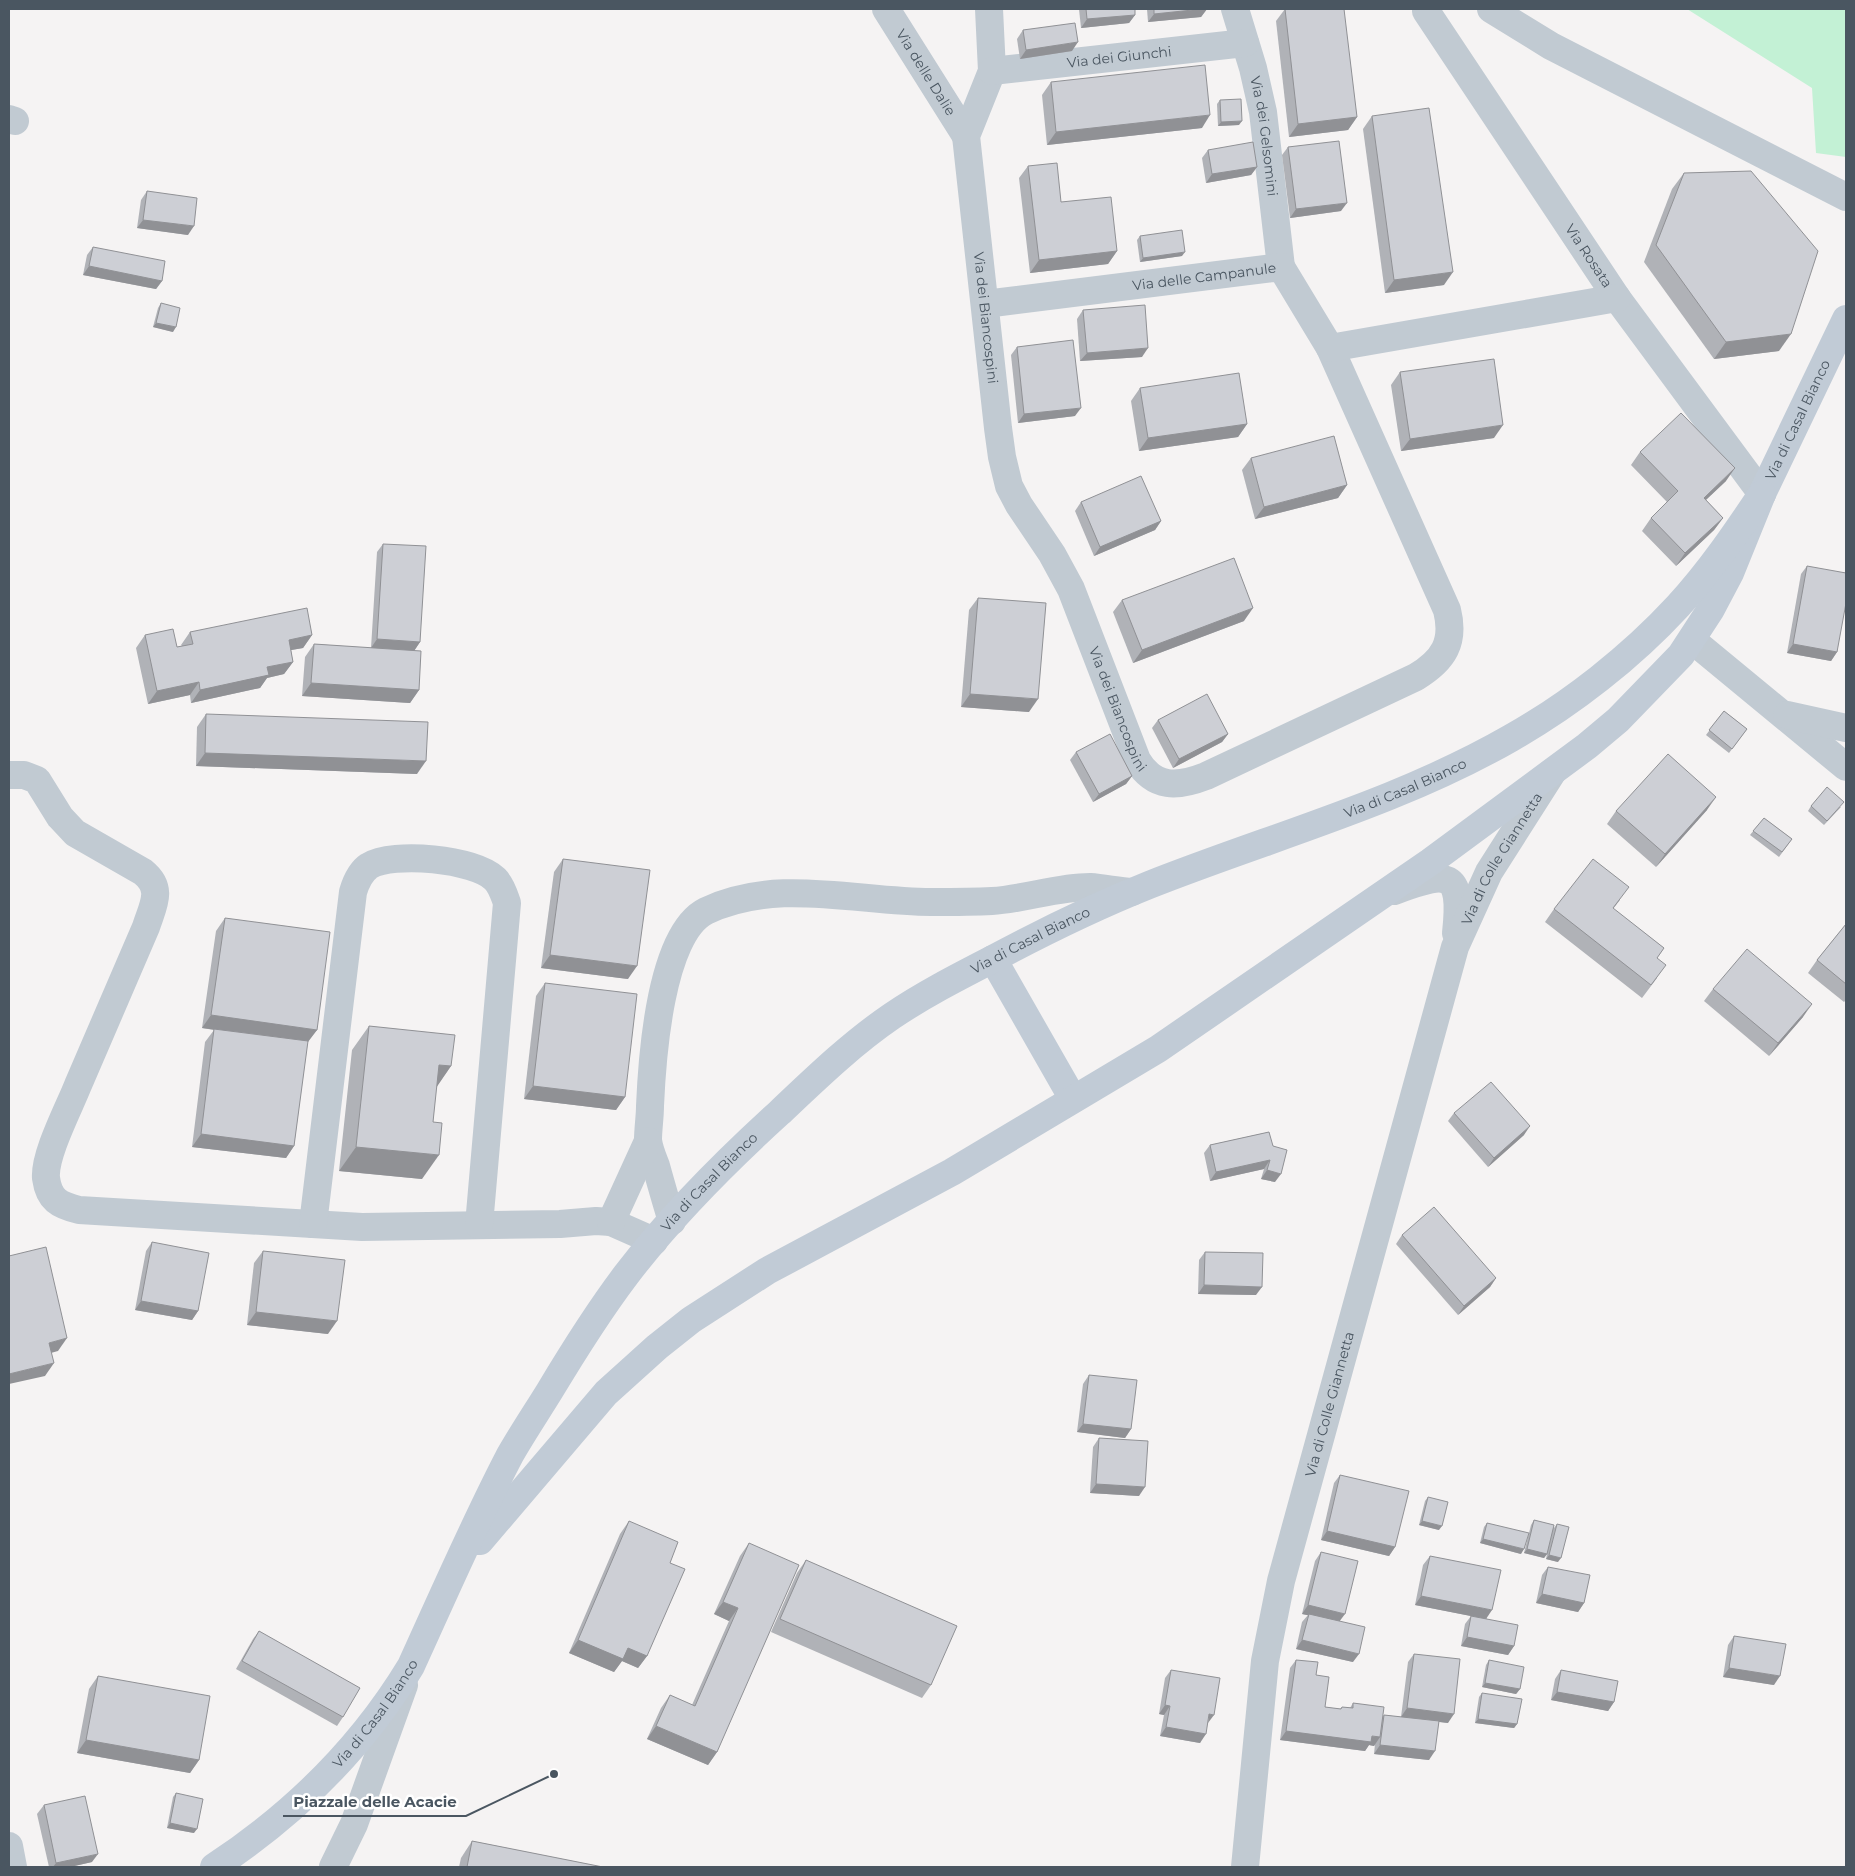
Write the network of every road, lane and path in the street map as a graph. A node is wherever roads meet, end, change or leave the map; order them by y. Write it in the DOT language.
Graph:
graph roads {
  1 [pos="886,9"];
  2 [pos="989,9"];
  3 [pos="1235,9"];
  4 [pos="1426,9"];
  5 [pos="1491,9"];
  6 [pos="1245,43"];
  7 [pos="992,71"];
  8 [pos="966,136"];
  9 [pos="1846,196"];
  10 [pos="1281,267"];
  11 [pos="1616,298"];
  12 [pos="984,304"];
  13 [pos="1846,318"];
  14 [pos="1330,348"];
  15 [pos="1762,494"];
  16 [pos="1692,640"];
  17 [pos="1783,714"];
  18 [pos="1846,728"];
  19 [pos="1846,767"];
  20 [pos="1552,772"];
  21 [pos="9,774"];
  22 [pos="1132,892"];
  23 [pos="1381,896"];
  24 [pos="1455,947"];
  25 [pos="993,959"];
  26 [pos="1073,1099"];
  27 [pos="648,1141"];
  28 [pos="672,1221"];
  29 [pos="611,1222"];
  30 [pos="313,1224"];
  31 [pos="480,1225"];
  32 [pos="654,1241"];
  33 [pos="454,1573"];
  34 [pos="411,1666"];
  35 [pos="9,1846"];
  36 [pos="12,1867"];
  37 [pos="214,1867"];
  38 [pos="333,1867"];
  39 [pos="1245,1867"];
  1 -- 8 [label="street, Via delle Dalie"];
  2 -- 7 [label="street, Via dei Biancospini"];
  3 -- 6 [label="street, Via dei Gelsomini"];
  4 -- 11 [label="street, Via Rosata"];
  5 -- 9 [label="street"];
  6 -- 7 [label="street, Via dei Giunchi"];
  6 -- 10 [label="street, Via dei Gelsomini"];
  7 -- 8 [label="street, Via dei Biancospini"];
  8 -- 12 [label="street, Via dei Biancospini"];
  10 -- 12 [label="street, Via delle Campanule"];
  10 -- 14 [label="street, Via delle Campanule"];
  11 -- 14 [label="street"];
  11 -- 15 [label="street, Via Rosata"];
  12 -- 14 [label="street, Via dei Biancospini"];
  13 -- 15 [label="main road, Via di Casal Bianco"];
  15 -- 16 [label="main road, Via di Casal Bianco"];
  15 -- 22 [label="main road, Via di Casal Bianco"];
  16 -- 17 [label="street"];
  16 -- 20 [label="main road, Via di Casal Bianco"];
  17 -- 18 [label="street"];
  17 -- 19 [label="street"];
  20 -- 23 [label="main road, Via di Casal Bianco"];
  20 -- 24 [label="street, Via di Colle Giannetta"];
  21 -- 30 [label="street"];
  22 -- 25 [label="main road, Via di Casal Bianco"];
  22 -- 27 [label="street"];
  23 -- 24 [label="street, Via di Colle Giannetta"];
  23 -- 26 [label="main road, Via di Casal Bianco"];
  24 -- 39 [label="street, Via di Colle Giannetta"];
  25 -- 26 [label="main road"];
  25 -- 28 [label="main road, Via di Casal Bianco"];
  26 -- 33 [label="main road, Via di Casal Bianco"];
  27 -- 28 [label="street"];
  27 -- 29 [label="street"];
  28 -- 32 [label="main road, Via di Casal Bianco"];
  29 -- 31 [label="street"];
  29 -- 32 [label="street"];
  30 -- 31 [label="street"];
  30 -- 31 [label="street"];
  32 -- 33 [label="main road, Via di Casal Bianco"];
  33 -- 34 [label="main road, Via di Casal Bianco"];
  34 -- 37 [label="main road, Via di Casal Bianco"];
  34 -- 38 [label="street"];
  35 -- 36 [label="street"];
}
